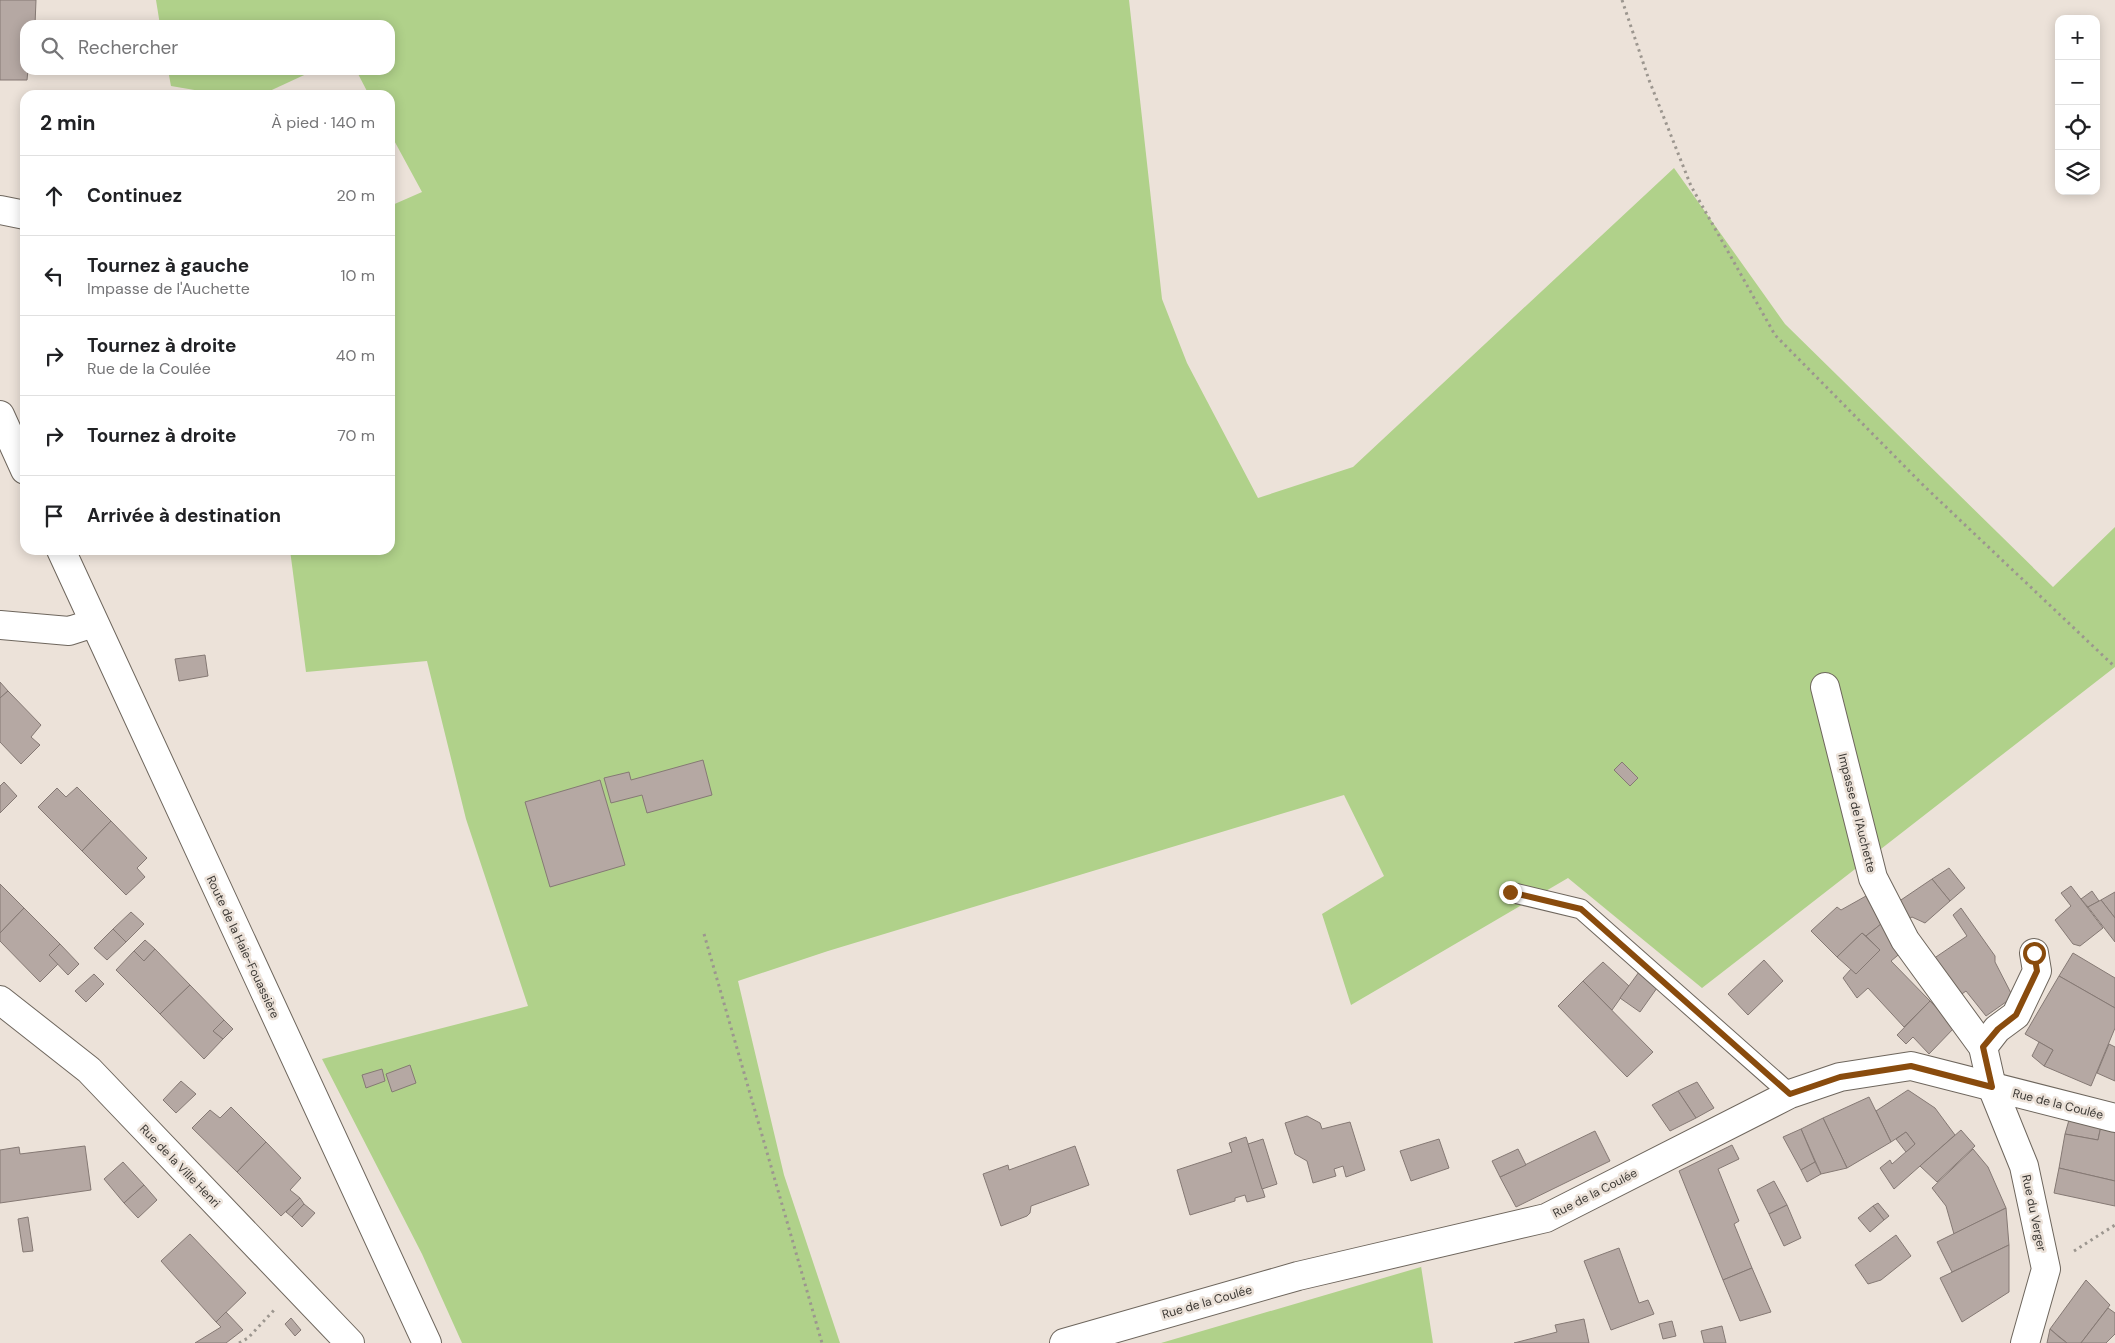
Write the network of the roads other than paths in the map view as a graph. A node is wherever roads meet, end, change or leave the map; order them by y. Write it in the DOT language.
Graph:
graph roads {
  1 [pos="0,210"];
  2 [pos="20,214"];
  3 [pos="0,415"];
  4 [pos="20,459"];
  5 [pos="63,555"];
  6 [pos="94,623"];
  7 [pos="0,625"];
  8 [pos="1825,687"];
  9 [pos="1510,892"];
  10 [pos="2034,953"];
  11 [pos="0,1000"];
  12 [pos="1983,1047"];
  13 [pos="1992,1087"];
  14 [pos="1790,1094"];
  15 [pos="2115,1118"];
  16 [pos="350,1343"];
  17 [pos="427,1343"];
  18 [pos="1064,1343"];
  19 [pos="2025,1343"];
  1 -- 2 [label="street"];
  3 -- 4 [label="street"];
  5 -- 6 [label="street, Route de la Haie-Fouassière"];
  6 -- 7 [label="street"];
  6 -- 17 [label="street, Route de la Haie-Fouassière"];
  8 -- 12 [label="street, Impasse de l'Auchette"];
  9 -- 14 [label="lane"];
  10 -- 12 [label="street"];
  11 -- 16 [label="street, Rue de la Ville Henri"];
  12 -- 13 [label="street, Impasse de l'Auchette"];
  13 -- 14 [label="street, Rue de la Coulée"];
  13 -- 15 [label="street, Rue de la Coulée"];
  13 -- 19 [label="street, Rue du Verger"];
  14 -- 18 [label="street, Rue de la Coulée"];
}
